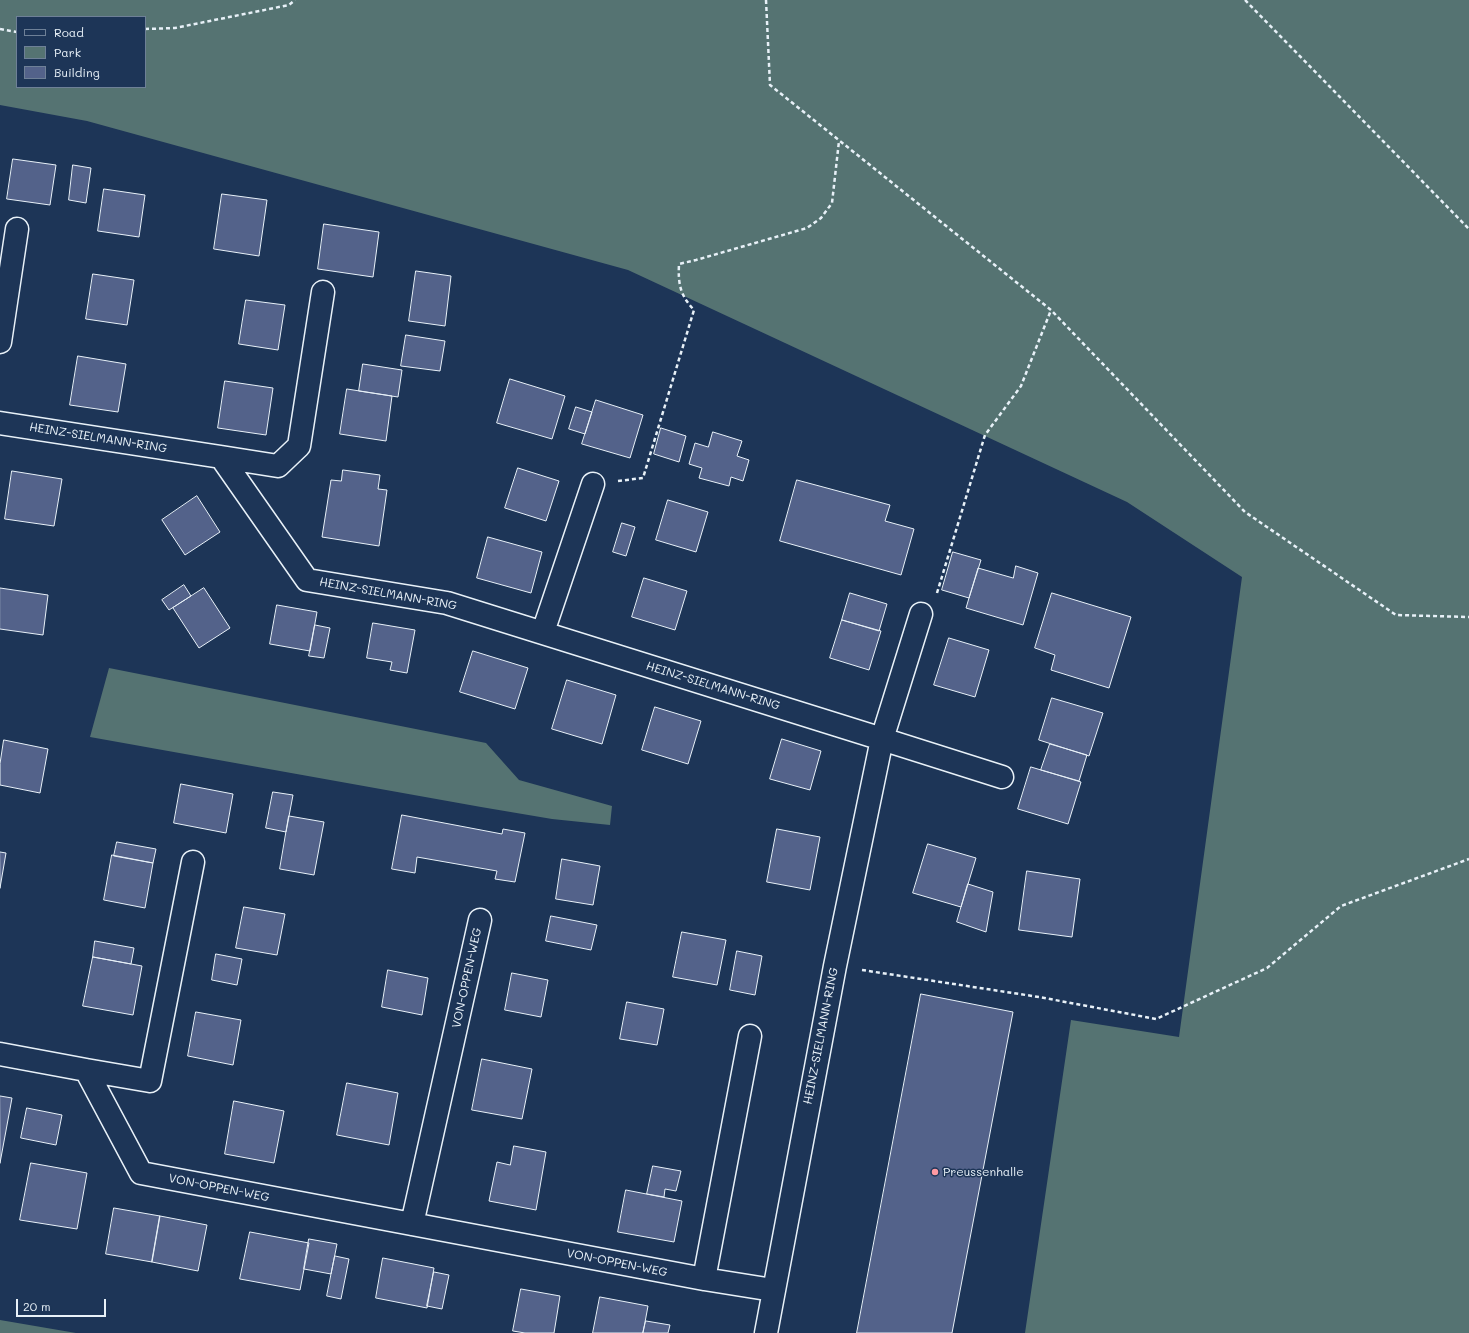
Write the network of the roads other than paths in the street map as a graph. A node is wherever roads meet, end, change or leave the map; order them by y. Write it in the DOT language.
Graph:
graph roads {
  1 [pos="17,229"];
  2 [pos="323,292"];
  3 [pos="0,342"];
  4 [pos="0,423"];
  5 [pos="221,457"];
  6 [pos="593,484"];
  7 [pos="921,614"];
  8 [pos="543,632"];
  9 [pos="882,739"];
  10 [pos="1002,777"];
  11 [pos="193,862"];
  12 [pos="480,920"];
  13 [pos="750,1036"];
  14 [pos="0,1054"];
  15 [pos="86,1070"];
  16 [pos="412,1224"];
  17 [pos="704,1279"];
  18 [pos="773,1290"];
  19 [pos="766,1333"];
  1 -- 3 [label="street"];
  2 -- 5 [label="street, HEINZ-SIELMANN-RING"];
  4 -- 5 [label="street, HEINZ-SIELMANN-RING"];
  5 -- 8 [label="street, HEINZ-SIELMANN-RING"];
  6 -- 8 [label="street"];
  7 -- 9 [label="street, HEINZ-SIELMANN-RING"];
  8 -- 9 [label="street, HEINZ-SIELMANN-RING"];
  9 -- 10 [label="street, HEINZ-SIELMANN-RING"];
  9 -- 18 [label="street, HEINZ-SIELMANN-RING"];
  11 -- 15 [label="street"];
  12 -- 16 [label="street, VON-OPPEN-WEG"];
  13 -- 17 [label="street"];
  14 -- 15 [label="street"];
  15 -- 16 [label="street, VON-OPPEN-WEG"];
  16 -- 17 [label="street, VON-OPPEN-WEG"];
  17 -- 18 [label="street, VON-OPPEN-WEG"];
  18 -- 19 [label="street, HEINZ-SIELMANN-RING"];
}
